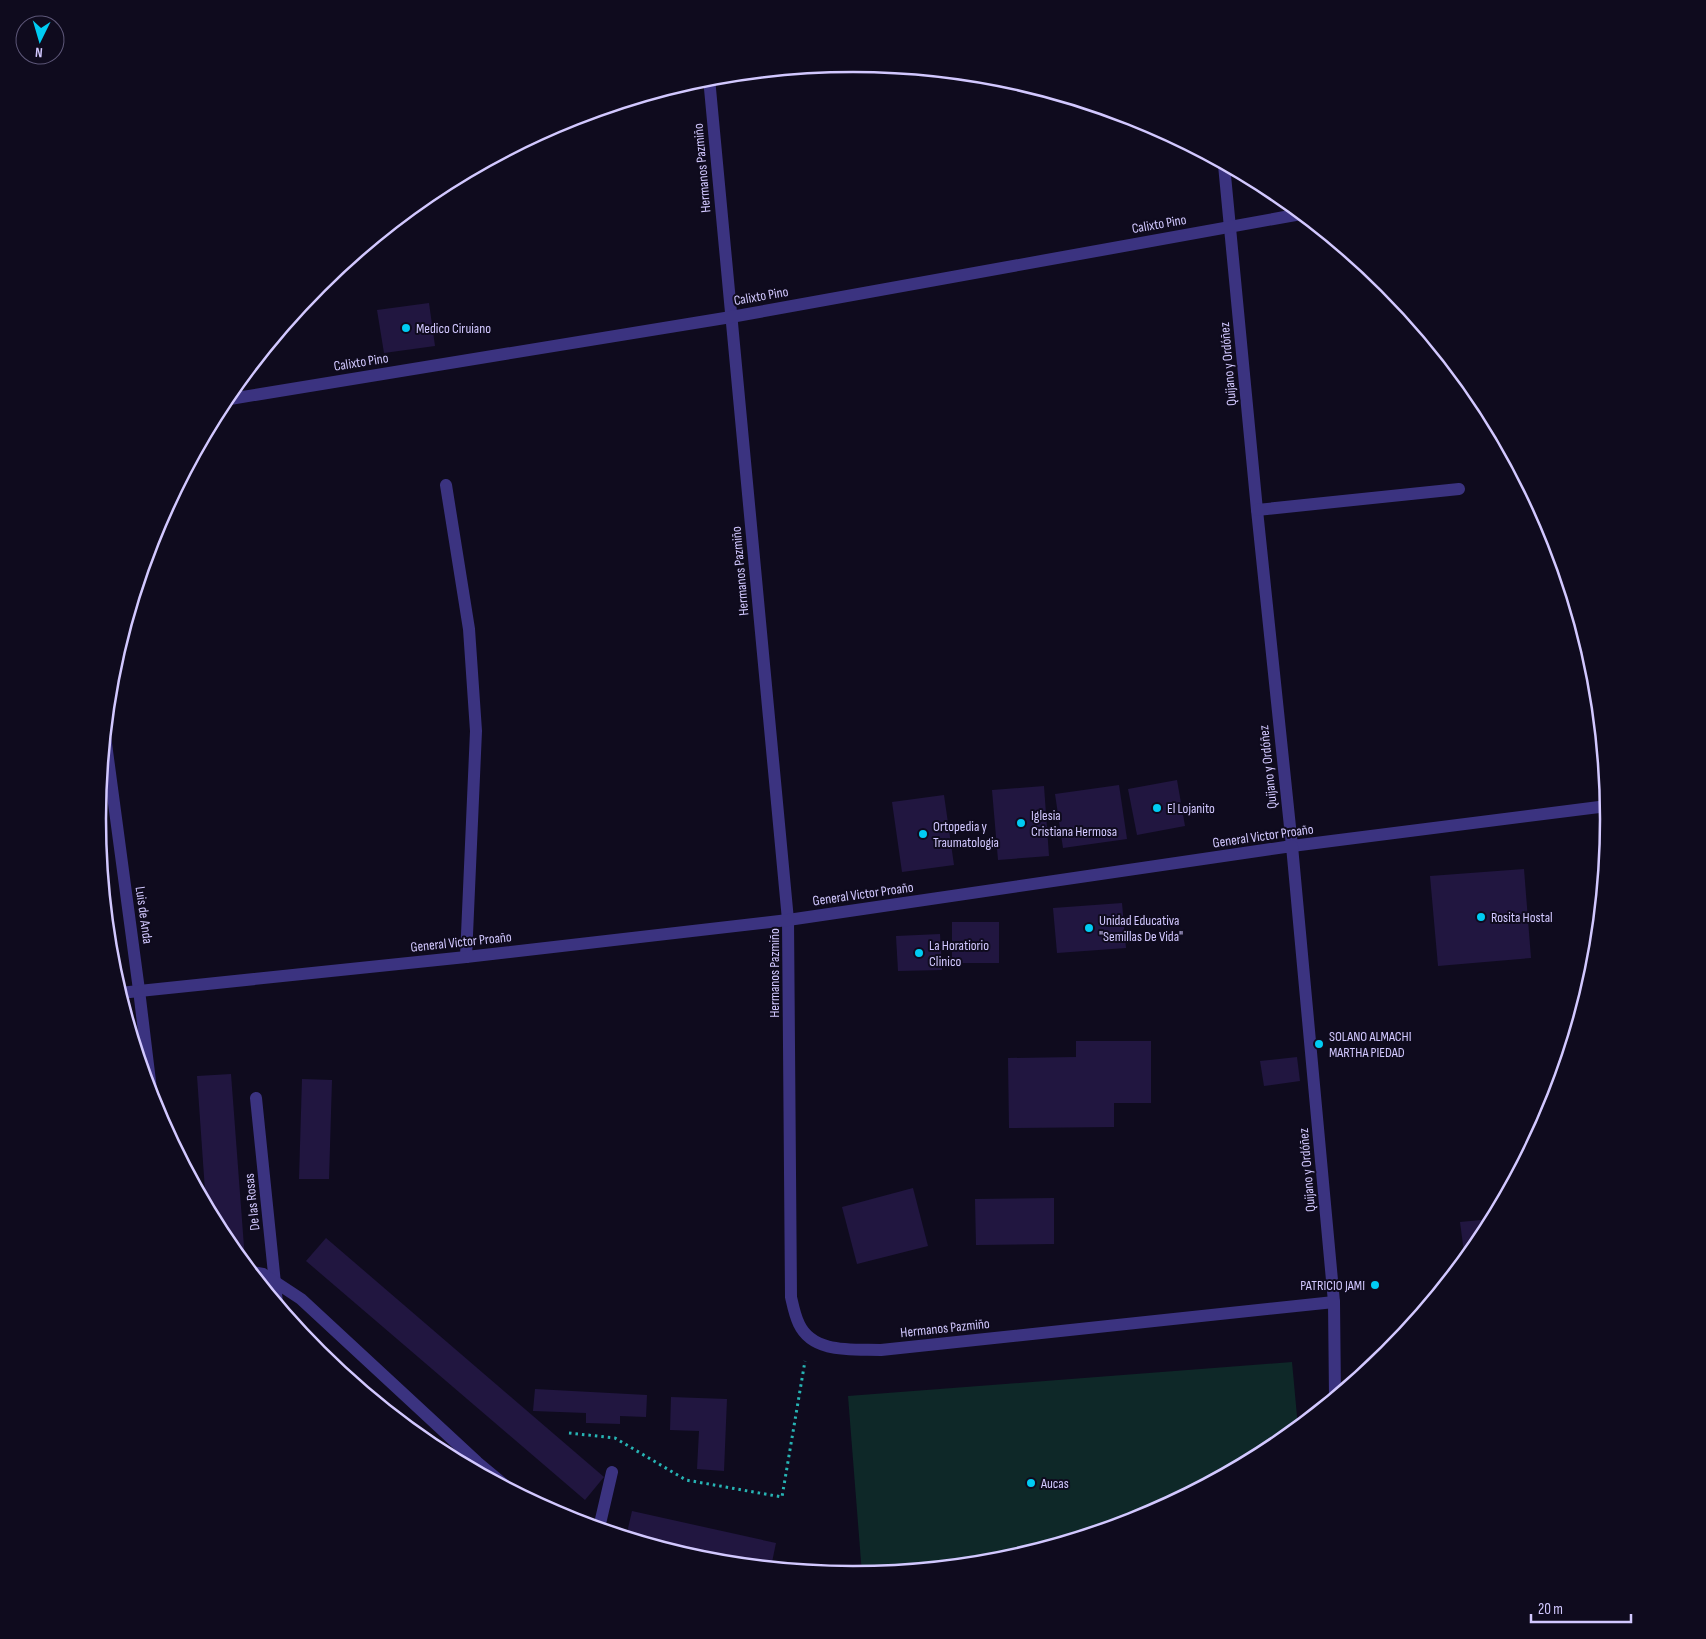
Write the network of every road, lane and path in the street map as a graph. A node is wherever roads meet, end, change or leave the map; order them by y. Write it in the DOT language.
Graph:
graph roads {
  1 [pos="709,87"];
  2 [pos="1225,172"];
  3 [pos="1292,216"];
  4 [pos="1231,226"];
  5 [pos="731,317"];
  6 [pos="236,398"];
  7 [pos="446,485"];
  8 [pos="1459,489"];
  9 [pos="1257,510"];
  10 [pos="109,759"];
  11 [pos="1599,807"];
  12 [pos="1292,846"];
  13 [pos="788,920"];
  14 [pos="466,957"];
  15 [pos="139,990"];
  16 [pos="126,992"];
  17 [pos="148,1066"];
  18 [pos="256,1098"];
  19 [pos="260,1273"];
  20 [pos="275,1281"];
  21 [pos="276,1294"];
  22 [pos="1334,1302"];
  23 [pos="809,1338"];
  24 [pos="1335,1390"];
  25 [pos="569,1433"];
  26 [pos="468,1459"];
  27 [pos="612,1472"];
  28 [pos="600,1522"];
  1 -- 5 [label="street, Hermanos Pazmiño"];
  2 -- 4 [label="street, Quijano y Ordóñez"];
  3 -- 4 [label="street, Calixto Pino"];
  4 -- 5 [label="street, Calixto Pino"];
  4 -- 9 [label="street, Quijano y Ordóñez"];
  5 -- 6 [label="street, Calixto Pino"];
  5 -- 13 [label="street, Hermanos Pazmiño"];
  7 -- 14 [label="street"];
  8 -- 9 [label="street"];
  9 -- 12 [label="street, Quijano y Ordóñez"];
  10 -- 15 [label="street, Luis de Anda"];
  11 -- 12 [label="street, General Victor Proaño"];
  12 -- 13 [label="street, General Victor Proaño"];
  12 -- 22 [label="street, Quijano y Ordóñez"];
  13 -- 14 [label="street, General Victor Proaño"];
  13 -- 23 [label="street, Hermanos Pazmiño"];
  14 -- 15 [label="street, General Victor Proaño"];
  15 -- 16 [label="street, General Victor Proaño"];
  15 -- 17 [label="street, Luis de Anda"];
  18 -- 20 [label="street, De las Rosas"];
  19 -- 20 [label="street"];
  20 -- 21 [label="street, De las Rosas"];
  20 -- 26 [label="street"];
  22 -- 23 [label="street, Hermanos Pazmiño"];
  22 -- 24 [label="street, Quijano y Ordóñez"];
  23 -- 25 [label="path"];
  27 -- 28 [label="street"];
}
